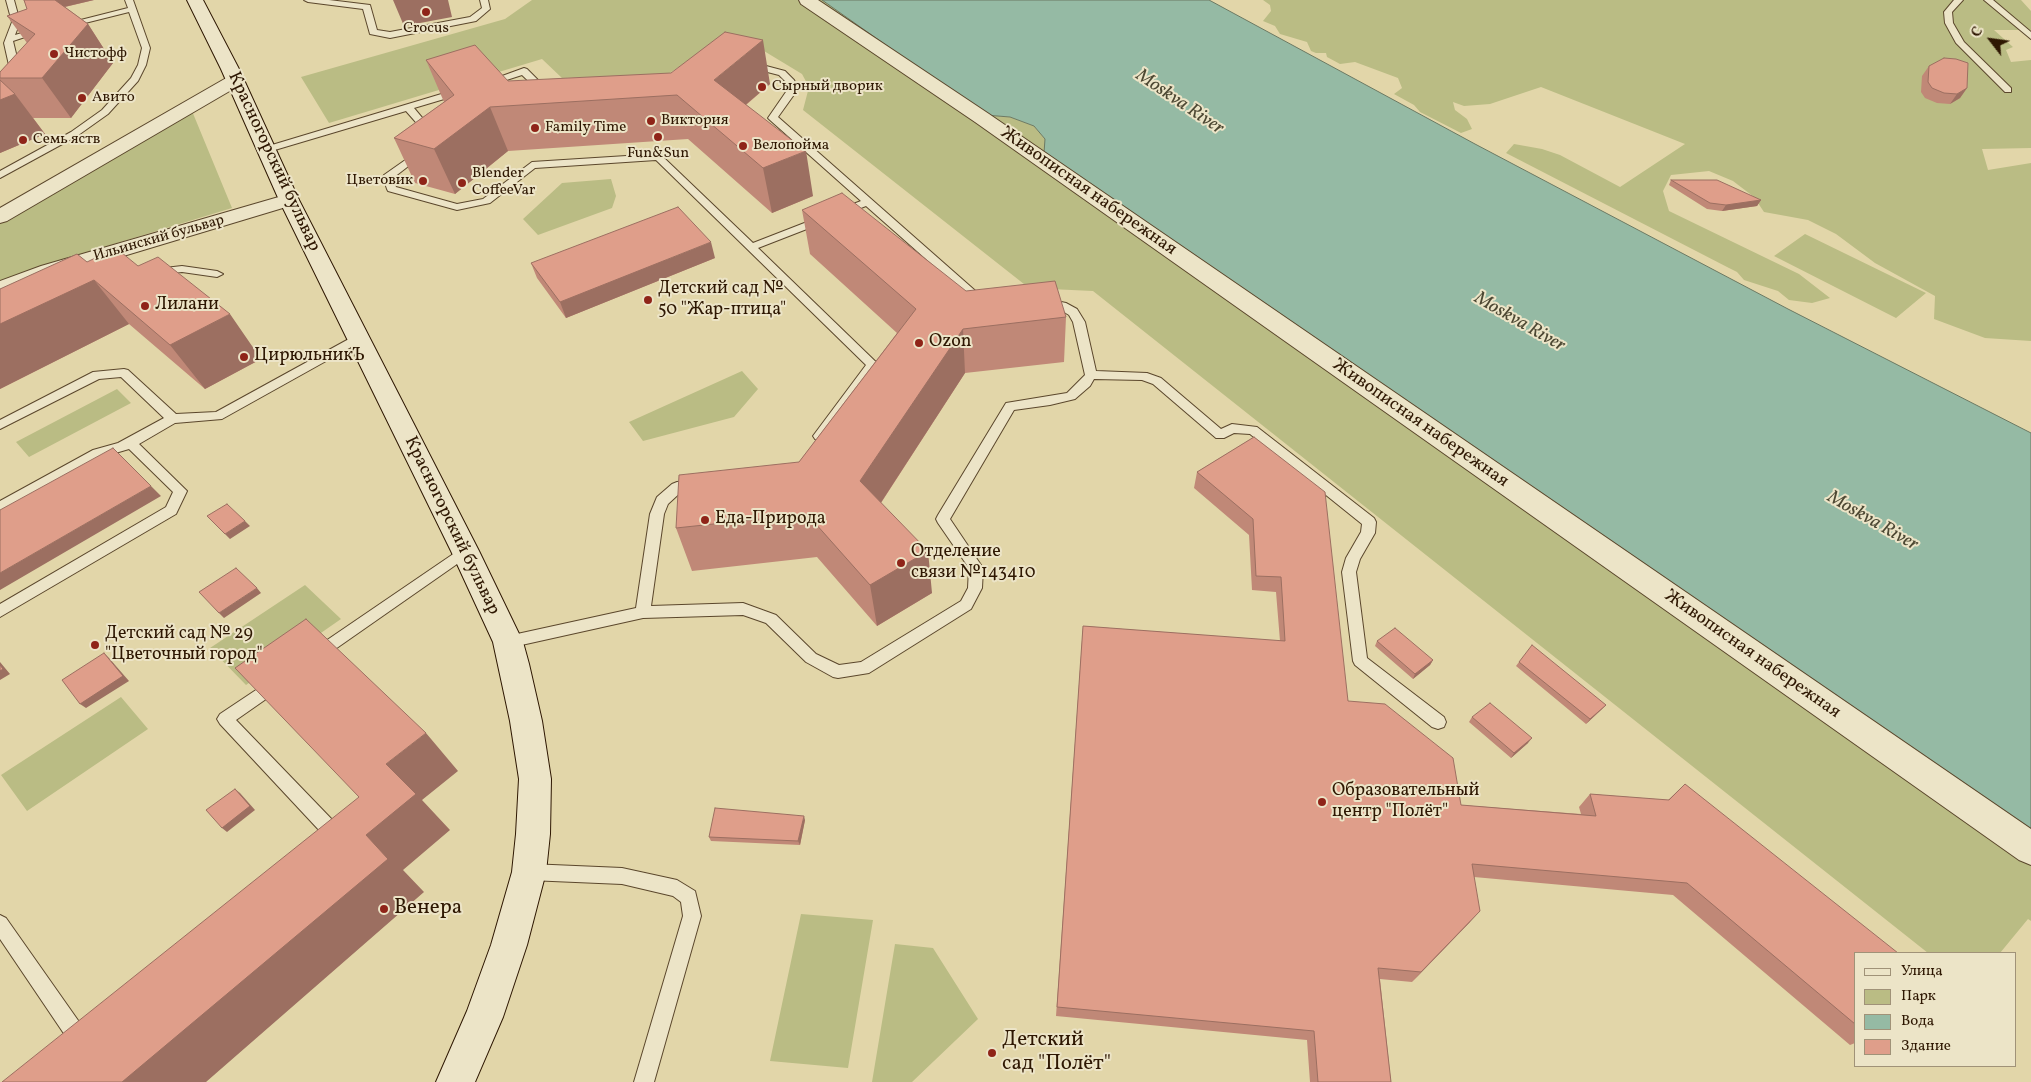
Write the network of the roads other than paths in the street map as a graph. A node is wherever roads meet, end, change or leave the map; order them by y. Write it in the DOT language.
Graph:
graph roads {
  1 [pos="10,0"];
  2 [pos="195,0"];
  3 [pos="308,0"];
  4 [pos="484,0"];
  5 [pos="807,0"];
  6 [pos="1959,0"];
  7 [pos="1988,0"];
  8 [pos="131,4"];
  9 [pos="57,27"];
  10 [pos="48,29"];
  11 [pos="2031,36"];
  12 [pos="10,39"];
  13 [pos="743,64"];
  14 [pos="234,81"];
  15 [pos="2008,90"];
  16 [pos="555,102"];
  17 [pos="0,103"];
  18 [pos="408,107"];
  19 [pos="265,150"];
  20 [pos="0,175"];
  21 [pos="289,200"];
  22 [pos="869,201"];
  23 [pos="0,217"];
  24 [pos="751,247"];
  25 [pos="142,274"];
  26 [pos="217,274"];
  27 [pos="0,289"];
  28 [pos="1034,305"];
  29 [pos="994,307"];
  30 [pos="358,338"];
  31 [pos="1091,375"];
  32 [pos="174,419"];
  33 [pos="0,425"];
  34 [pos="130,443"];
  35 [pos="810,448"];
  36 [pos="705,485"];
  37 [pos="0,507"];
  38 [pos="465,551"];
  39 [pos="0,611"];
  40 [pos="643,612"];
  41 [pos="508,642"];
  42 [pos="304,664"];
  43 [pos="288,675"];
  44 [pos="1438,722"];
  45 [pos="2031,850"];
  46 [pos="323,851"];
  47 [pos="529,872"];
  48 [pos="0,924"];
  49 [pos="99,1033"];
  50 [pos="455,1082"];
  51 [pos="644,1082"];
  1 -- 12 [label="lane"];
  2 -- 14 [label="street, Красногорский бульвар"];
  3 -- 4 [label="lane"];
  5 -- 45 [label="street, Живописная набережная"];
  6 -- 15 [label="lane"];
  7 -- 11 [label="lane"];
  8 -- 9 [label="lane"];
  8 -- 20 [label="lane"];
  10 -- 12 [label="lane"];
  12 -- 17 [label="lane"];
  13 -- 22 [label="lane"];
  14 -- 19 [label="street, Красногорский бульвар"];
  14 -- 23 [label="street"];
  16 -- 18 [label="lane"];
  18 -- 19 [label="lane"];
  18 -- 24 [label="lane"];
  19 -- 21 [label="street, Красногорский бульвар"];
  21 -- 27 [label="street, Ильинский бульвар"];
  21 -- 30 [label="street, Красногорский бульвар"];
  22 -- 24 [label="lane"];
  22 -- 29 [label="lane"];
  24 -- 35 [label="lane"];
  25 -- 26 [label="lane"];
  28 -- 31 [label="lane"];
  30 -- 32 [label="lane"];
  30 -- 38 [label="street, Красногорский бульвар"];
  31 -- 40 [label="lane"];
  31 -- 44 [label="lane"];
  32 -- 33 [label="lane"];
  32 -- 34 [label="lane"];
  34 -- 37 [label="lane"];
  34 -- 39 [label="lane"];
  36 -- 40 [label="lane"];
  38 -- 41 [label="street, Красногорский бульвар"];
  38 -- 42 [label="lane"];
  40 -- 41 [label="lane"];
  41 -- 47 [label="street, Красногорский бульвар"];
  43 -- 46 [label="lane"];
  47 -- 50 [label="street, Красногорский бульвар"];
  47 -- 51 [label="lane"];
  48 -- 49 [label="lane"];
}
